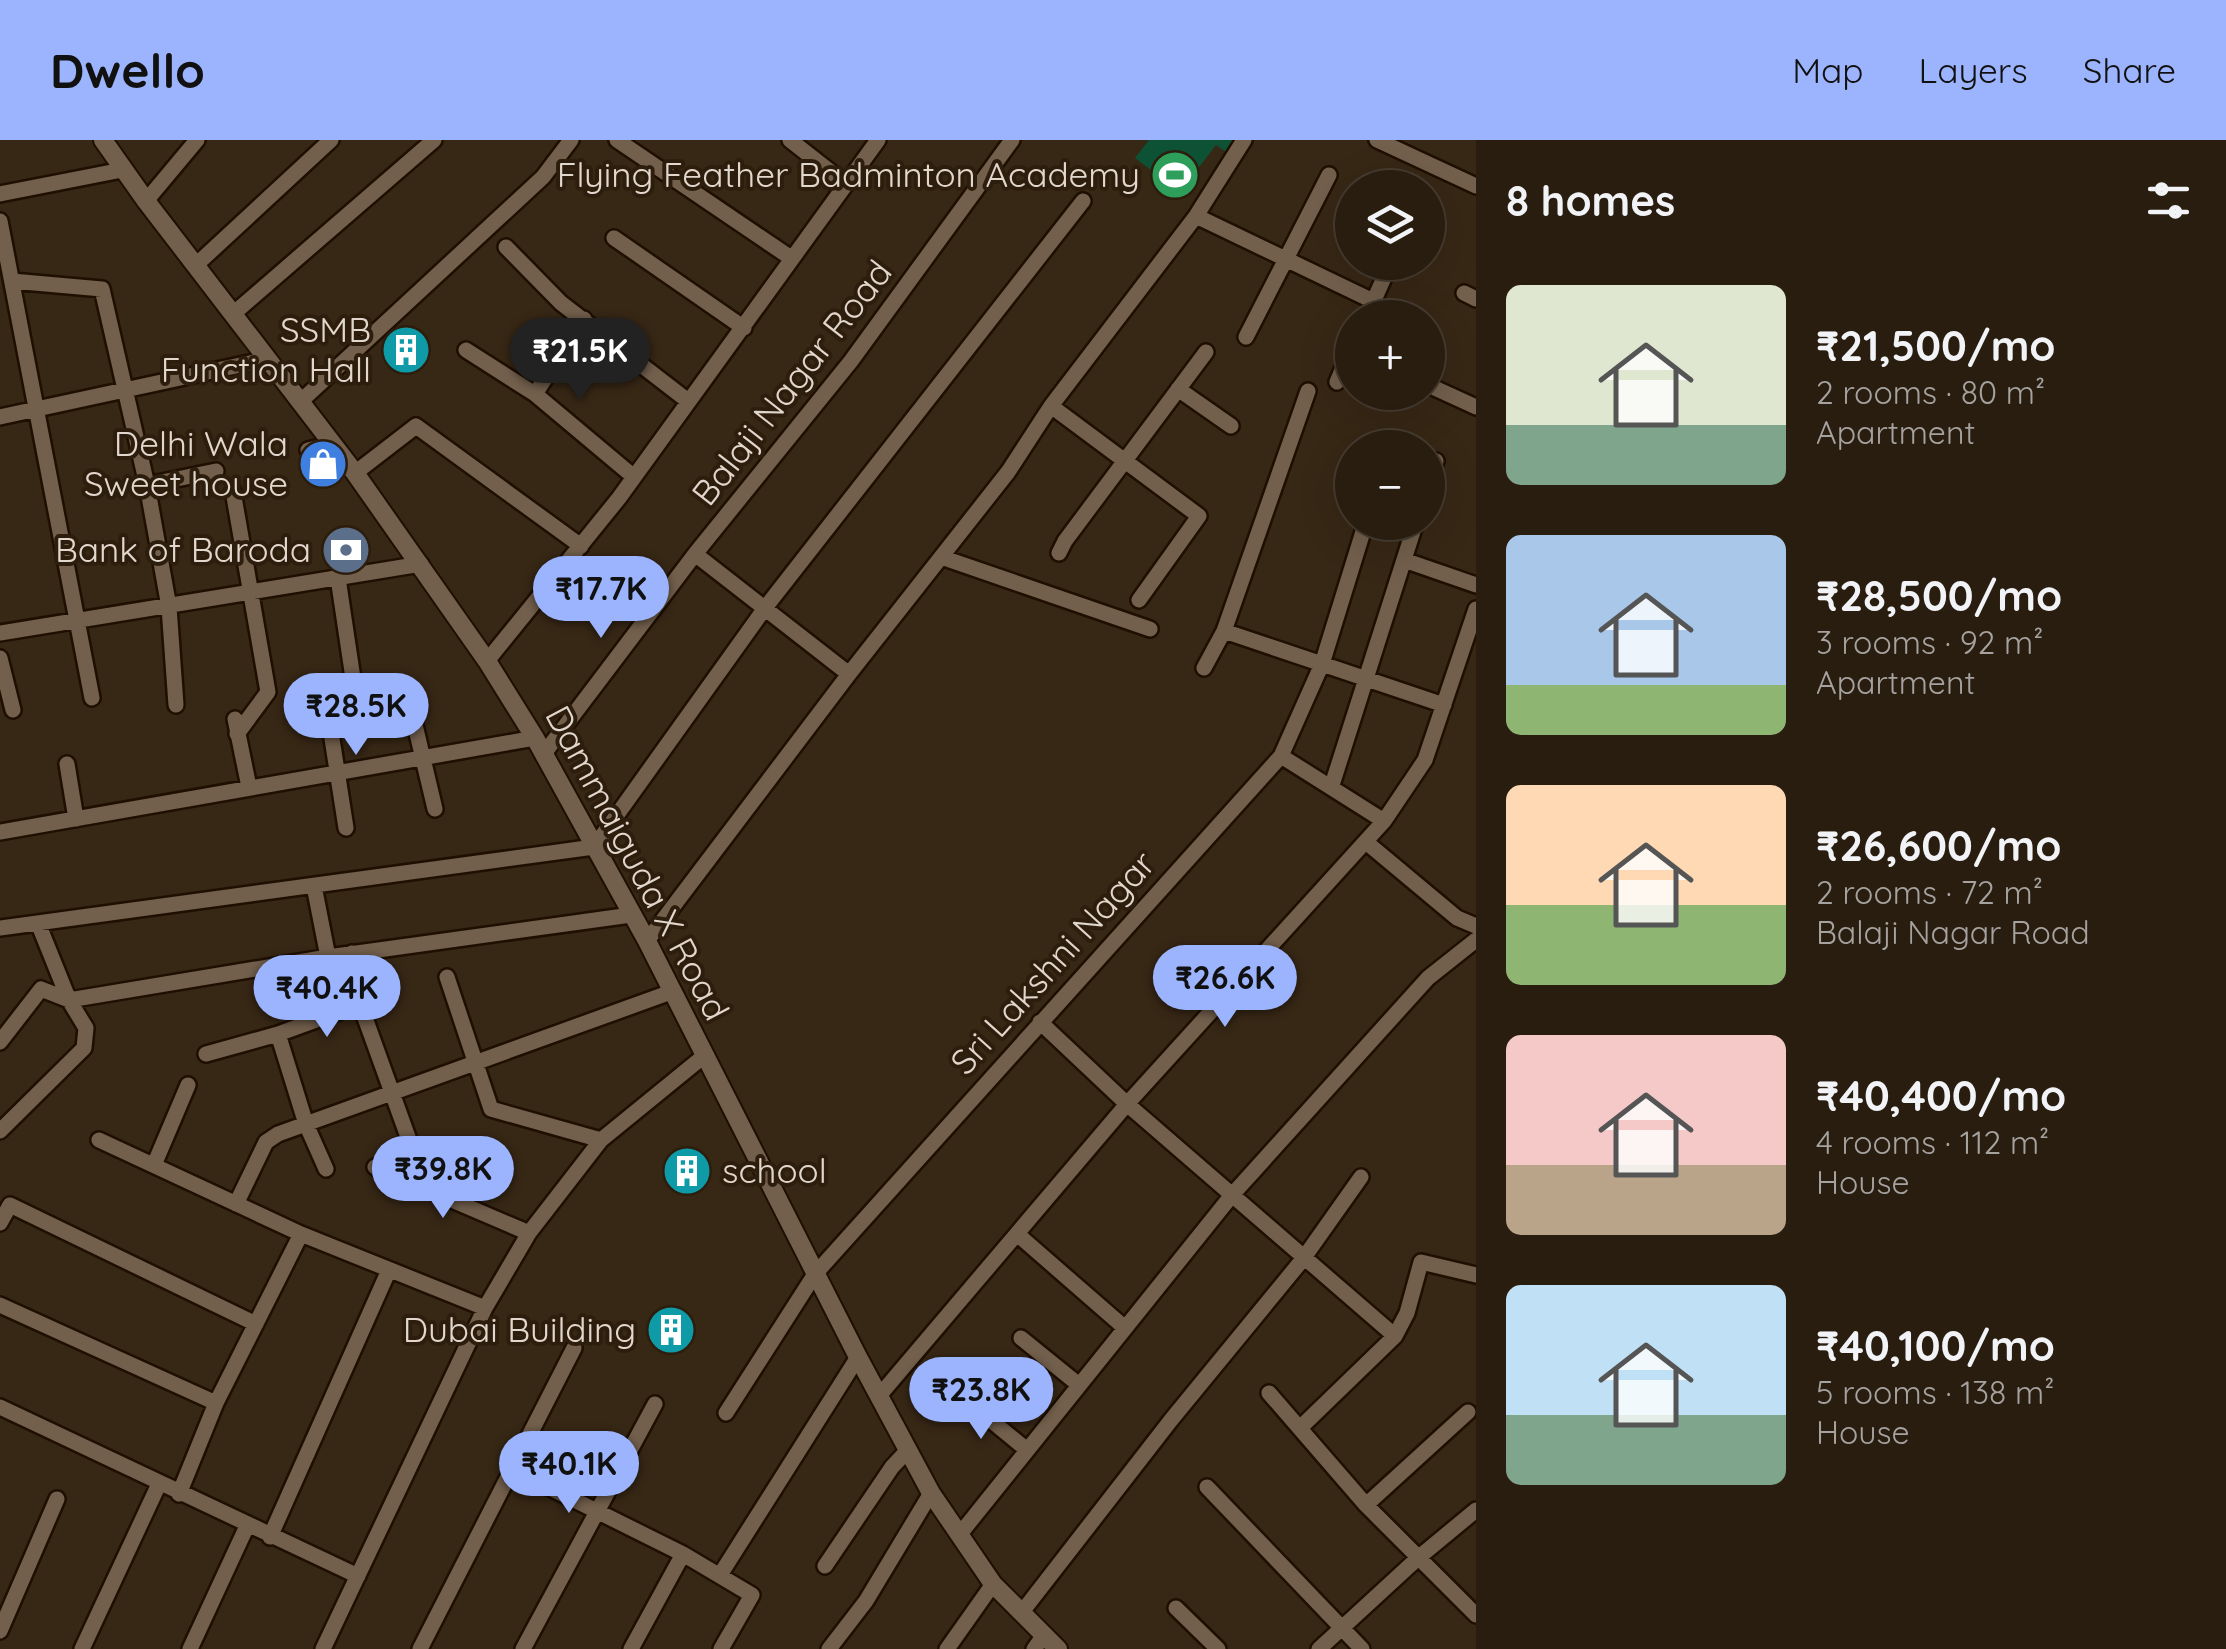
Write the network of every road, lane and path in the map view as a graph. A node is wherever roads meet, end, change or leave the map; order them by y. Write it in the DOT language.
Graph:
graph roads {
  1 [pos="103,140"];
  2 [pos="196,140"];
  3 [pos="331,140"];
  4 [pos="434,140"];
  5 [pos="572,140"];
  6 [pos="617,140"];
  7 [pos="790,140"];
  8 [pos="878,140"];
  9 [pos="1012,140"];
  10 [pos="1244,140"];
  11 [pos="1378,140"];
  12 [pos="122,170"];
  13 [pos="1329,175"];
  14 [pos="846,184"];
  15 [pos="1476,186"];
  16 [pos="0,194"];
  17 [pos="1083,201"];
  18 [pos="146,202"];
  19 [pos="1196,216"];
  20 [pos="0,221"];
  21 [pos="614,238"];
  22 [pos="506,247"];
  23 [pos="791,258"];
  24 [pos="1286,259"];
  25 [pos="196,265"];
  26 [pos="12,281"];
  27 [pos="1371,300"];
  28 [pos="234,314"];
  29 [pos="584,320"];
  30 [pos="744,328"];
  31 [pos="1246,337"];
  32 [pos="466,350"];
  33 [pos="1206,352"];
  34 [pos="268,359"];
  35 [pos="1178,389"];
  36 [pos="124,390"];
  37 [pos="1308,390"];
  38 [pos="1445,393"];
  39 [pos="534,394"];
  40 [pos="688,401"];
  41 [pos="300,402"];
  42 [pos="1051,406"];
  43 [pos="1476,407"];
  44 [pos="38,408"];
  45 [pos="0,417"];
  46 [pos="1231,426"];
  47 [pos="332,444"];
  48 [pos="308,450"];
  49 [pos="1124,460"];
  50 [pos="216,471"];
  51 [pos="354,473"];
  52 [pos="634,478"];
  53 [pos="147,485"];
  54 [pos="234,491"];
  55 [pos="1360,540"];
  56 [pos="1410,540"];
  57 [pos="581,546"];
  58 [pos="1059,552"];
  59 [pos="696,554"];
  60 [pos="941,558"];
  61 [pos="1404,560"];
  62 [pos="421,564"];
  63 [pos="338,578"];
  64 [pos="1476,585"];
  65 [pos="250,594"];
  66 [pos="1139,600"];
  67 [pos="169,607"];
  68 [pos="766,608"];
  69 [pos="1476,609"];
  70 [pos="79,621"];
  71 [pos="1150,630"];
  72 [pos="1224,632"];
  73 [pos="0,633"];
  74 [pos="0,658"];
  75 [pos="487,662"];
  76 [pos="1322,664"];
  77 [pos="1204,668"];
  78 [pos="849,674"];
  79 [pos="1365,681"];
  80 [pos="354,685"];
  81 [pos="324,694"];
  82 [pos="92,698"];
  83 [pos="410,704"];
  84 [pos="1444,705"];
  85 [pos="176,706"];
  86 [pos="12,710"];
  87 [pos="539,746"];
  88 [pos="1281,756"];
  89 [pos="422,758"];
  90 [pos="68,764"];
  91 [pos="335,772"];
  92 [pos="1332,785"];
  93 [pos="249,787"];
  94 [pos="435,808"];
  95 [pos="76,818"];
  96 [pos="1384,821"];
  97 [pos="346,828"];
  98 [pos="0,832"];
  99 [pos="1366,842"];
  100 [pos="594,847"];
  101 [pos="314,886"];
  102 [pos="631,915"];
  103 [pos="38,922"];
  104 [pos="1476,926"];
  105 [pos="0,928"];
  106 [pos="1476,940"];
  107 [pos="646,942"];
  108 [pos="352,954"];
  109 [pos="328,957"];
  110 [pos="447,977"];
  111 [pos="671,992"];
  112 [pos="69,1000"];
  113 [pos="360,1004"];
  114 [pos="1040,1022"];
  115 [pos="278,1034"];
  116 [pos="0,1042"];
  117 [pos="206,1054"];
  118 [pos="704,1056"];
  119 [pos="477,1060"];
  120 [pos="188,1085"];
  121 [pos="390,1091"];
  122 [pos="1127,1104"];
  123 [pos="306,1124"];
  124 [pos="0,1132"];
  125 [pos="408,1137"];
  126 [pos="99,1140"];
  127 [pos="601,1140"];
  128 [pos="154,1166"];
  129 [pos="375,1166"];
  130 [pos="326,1169"];
  131 [pos="1361,1177"];
  132 [pos="1232,1195"];
  133 [pos="236,1204"];
  134 [pos="0,1223"];
  135 [pos="529,1233"];
  136 [pos="300,1234"];
  137 [pos="1017,1234"];
  138 [pos="1303,1259"];
  139 [pos="389,1270"];
  140 [pos="815,1274"];
  141 [pos="1476,1275"];
  142 [pos="0,1305"];
  143 [pos="485,1308"];
  144 [pos="256,1324"];
  145 [pos="1125,1328"];
  146 [pos="1396,1336"];
  147 [pos="1021,1338"];
  148 [pos="574,1348"];
  149 [pos="858,1357"];
  150 [pos="1079,1385"];
  151 [pos="1269,1393"];
  152 [pos="879,1396"];
  153 [pos="965,1398"];
  154 [pos="216,1403"];
  155 [pos="655,1404"];
  156 [pos="0,1407"];
  157 [pos="1468,1412"];
  158 [pos="726,1413"];
  159 [pos="1300,1428"];
  160 [pos="908,1450"];
  161 [pos="1026,1450"];
  162 [pos="512,1469"];
  163 [pos="158,1484"];
  164 [pos="1207,1487"];
  165 [pos="932,1493"];
  166 [pos="179,1494"];
  167 [pos="56,1499"];
  168 [pos="1366,1504"];
  169 [pos="598,1510"];
  170 [pos="1476,1510"];
  171 [pos="247,1526"];
  172 [pos="960,1534"];
  173 [pos="270,1536"];
  174 [pos="682,1554"];
  175 [pos="1418,1558"];
  176 [pos="825,1566"];
  177 [pos="720,1575"];
  178 [pos="358,1576"];
  179 [pos="992,1584"];
  180 [pos="1176,1608"];
  181 [pos="1022,1612"];
  182 [pos="1476,1615"];
  183 [pos="1342,1627"];
  184 [pos="0,1631"];
  185 [pos="1039,1642"];
  186 [pos="82,1649"];
  187 [pos="190,1649"];
  188 [pos="322,1649"];
  189 [pos="420,1649"];
  190 [pos="523,1649"];
  191 [pos="631,1649"];
  192 [pos="721,1649"];
  193 [pos="829,1649"];
  194 [pos="947,1649"];
  195 [pos="1058,1649"];
  196 [pos="1218,1649"];
  197 [pos="1320,1649"];
  198 [pos="1362,1649"];
  1 -- 12 [label="street, Dammaiguda X Road"];
  2 -- 18 [label="street"];
  3 -- 25 [label="street"];
  4 -- 28 [label="street"];
  5 -- 41 [label="street"];
  6 -- 23 [label="street"];
  7 -- 14 [label="street"];
  8 -- 14 [label="street"];
  9 -- 59 [label="street, Balaji Nagar Road"];
  10 -- 19 [label="street"];
  11 -- 15 [label="street"];
  12 -- 16 [label="street"];
  12 -- 18 [label="street, Dammaiguda X Road"];
  13 -- 24 [label="street"];
  14 -- 23 [label="street"];
  17 -- 68 [label="street"];
  18 -- 25 [label="street, Dammaiguda X Road"];
  19 -- 24 [label="street"];
  19 -- 42 [label="street"];
  20 -- 26 [label="street"];
  21 -- 30 [label="street"];
  22 -- 29 [label="street"];
  23 -- 30 [label="street"];
  24 -- 27 [label="street"];
  24 -- 31 [label="street"];
  25 -- 28 [label="street, Dammaiguda X Road"];
  26 -- 36 [label="street"];
  26 -- 44 [label="street"];
  28 -- 34 [label="street, Dammaiguda X Road"];
  29 -- 39 [label="street"];
  29 -- 40 [label="street"];
  30 -- 40 [label="street"];
  32 -- 39 [label="street"];
  33 -- 35 [label="street"];
  34 -- 36 [label="street"];
  34 -- 41 [label="street, Dammaiguda X Road"];
  35 -- 46 [label="street"];
  35 -- 49 [label="street"];
  36 -- 44 [label="street"];
  36 -- 53 [label="street"];
  37 -- 72 [label="street"];
  38 -- 43 [label="street"];
  39 -- 52 [label="street"];
  40 -- 52 [label="street"];
  41 -- 47 [label="street, Dammaiguda X Road"];
  42 -- 49 [label="street"];
  42 -- 60 [label="street"];
  44 -- 45 [label="street"];
  44 -- 70 [label="street"];
  47 -- 48 [label="street"];
  47 -- 51 [label="street, Dammaiguda X Road"];
  49 -- 58 [label="street"];
  49 -- 66 [label="street"];
  50 -- 53 [label="street"];
  51 -- 57 [label="street"];
  51 -- 62 [label="street, Dammaiguda X Road"];
  52 -- 57 [label="street"];
  53 -- 67 [label="street"];
  54 -- 65 [label="street"];
  55 -- 76 [label="street, Sri Lakshni Nagar"];
  56 -- 61 [label="street"];
  57 -- 75 [label="street"];
  59 -- 68 [label="street"];
  59 -- 87 [label="street, Balaji Nagar Road"];
  60 -- 71 [label="street"];
  60 -- 78 [label="street"];
  61 -- 64 [label="street"];
  61 -- 79 [label="street"];
  62 -- 63 [label="street"];
  62 -- 75 [label="street, Dammaiguda X Road"];
  63 -- 65 [label="street"];
  63 -- 80 [label="street"];
  65 -- 67 [label="street"];
  65 -- 93 [label="street"];
  67 -- 70 [label="street"];
  67 -- 85 [label="street"];
  68 -- 78 [label="street"];
  68 -- 100 [label="street"];
  69 -- 84 [label="street"];
  70 -- 73 [label="street"];
  70 -- 82 [label="street"];
  72 -- 76 [label="street"];
  72 -- 77 [label="street"];
  74 -- 86 [label="street"];
  75 -- 87 [label="street, Dammaiguda X Road"];
  76 -- 79 [label="street"];
  76 -- 88 [label="street, Sri Lakshni Nagar"];
  78 -- 107 [label="street"];
  79 -- 84 [label="street"];
  79 -- 92 [label="street"];
  81 -- 91 [label="street"];
  83 -- 89 [label="street"];
  84 -- 96 [label="street"];
  87 -- 89 [label="street"];
  87 -- 100 [label="street, Dammaiguda X Road"];
  88 -- 92 [label="street"];
  88 -- 114 [label="street, Sri Lakshni Nagar"];
  89 -- 91 [label="street"];
  89 -- 94 [label="street"];
  90 -- 95 [label="street"];
  91 -- 93 [label="street"];
  91 -- 97 [label="street"];
  92 -- 96 [label="street"];
  93 -- 95 [label="street"];
  95 -- 98 [label="street"];
  96 -- 99 [label="street"];
  99 -- 104 [label="street"];
  99 -- 122 [label="street"];
  100 -- 101 [label="street"];
  100 -- 102 [label="street, Dammaiguda X Road"];
  101 -- 103 [label="street"];
  101 -- 109 [label="street"];
  102 -- 107 [label="street, Dammaiguda X Road"];
  102 -- 108 [label="street"];
  103 -- 105 [label="street"];
  103 -- 112 [label="street"];
  106 -- 132 [label="street"];
  107 -- 111 [label="street, Dammaiguda X Road"];
  108 -- 109 [label="street"];
  108 -- 113 [label="street"];
  109 -- 112 [label="street"];
  110 -- 119 [label="street"];
  111 -- 118 [label="street, Dammaiguda X Road"];
  111 -- 119 [label="street"];
  112 -- 116 [label="street"];
  112 -- 124 [label="street"];
  113 -- 115 [label="street"];
  113 -- 121 [label="street"];
  114 -- 122 [label="street"];
  114 -- 140 [label="street, Sri Lakshni Nagar"];
  115 -- 117 [label="street"];
  115 -- 123 [label="street"];
  118 -- 127 [label="street"];
  118 -- 140 [label="street, Dammaiguda X Road"];
  119 -- 121 [label="street"];
  119 -- 127 [label="street"];
  120 -- 128 [label="street"];
  121 -- 123 [label="street"];
  121 -- 125 [label="street"];
  122 -- 132 [label="street"];
  122 -- 137 [label="street"];
  123 -- 130 [label="street"];
  123 -- 133 [label="street"];
  126 -- 128 [label="street"];
  127 -- 135 [label="street"];
  128 -- 133 [label="street"];
  129 -- 135 [label="street"];
  131 -- 138 [label="street"];
  132 -- 138 [label="street"];
  132 -- 145 [label="street"];
  133 -- 136 [label="street"];
  134 -- 144 [label="street"];
  135 -- 143 [label="street"];
  136 -- 139 [label="street"];
  136 -- 144 [label="street"];
  137 -- 145 [label="street"];
  137 -- 152 [label="street"];
  138 -- 146 [label="street"];
  138 -- 181 [label="street"];
  139 -- 143 [label="street"];
  139 -- 173 [label="street"];
  140 -- 149 [label="street, Dammaiguda X Road"];
  140 -- 158 [label="street, Sri Lakshni Nagar"];
  141 -- 146 [label="street"];
  142 -- 154 [label="street"];
  143 -- 178 [label="street"];
  144 -- 154 [label="street"];
  145 -- 150 [label="street"];
  146 -- 159 [label="street"];
  147 -- 150 [label="street"];
  148 -- 162 [label="street"];
  149 -- 152 [label="street, Dammaiguda X Road"];
  149 -- 177 [label="street"];
  150 -- 161 [label="street"];
  151 -- 159 [label="street"];
  152 -- 160 [label="street, Dammaiguda X Road"];
  153 -- 161 [label="street"];
  154 -- 166 [label="street"];
  155 -- 169 [label="street"];
  156 -- 163 [label="street"];
  157 -- 168 [label="street"];
  159 -- 168 [label="street"];
  160 -- 165 [label="street, Dammaiguda X Road"];
  160 -- 176 [label="street"];
  161 -- 172 [label="street"];
  162 -- 169 [label="street"];
  162 -- 189 [label="street"];
  163 -- 166 [label="street"];
  163 -- 186 [label="street"];
  164 -- 183 [label="street"];
  165 -- 172 [label="street, Dammaiguda X Road"];
  165 -- 193 [label="street"];
  166 -- 171 [label="street"];
  167 -- 184 [label="street"];
  168 -- 175 [label="street"];
  169 -- 174 [label="street"];
  169 -- 190 [label="street"];
  170 -- 175 [label="street"];
  171 -- 173 [label="street"];
  171 -- 187 [label="street"];
  172 -- 179 [label="street, Dammaiguda X Road"];
  173 -- 178 [label="street"];
  174 -- 177 [label="street"];
  174 -- 191 [label="street"];
  175 -- 182 [label="street"];
  175 -- 183 [label="street"];
  177 -- 192 [label="street"];
  178 -- 188 [label="street"];
  179 -- 181 [label="street, Dammaiguda X Road"];
  179 -- 194 [label="street"];
  180 -- 196 [label="street"];
  181 -- 185 [label="street, Dammaiguda X Road"];
  183 -- 197 [label="street"];
  183 -- 198 [label="street"];
  185 -- 195 [label="street, Dammaiguda X Road"];
}
